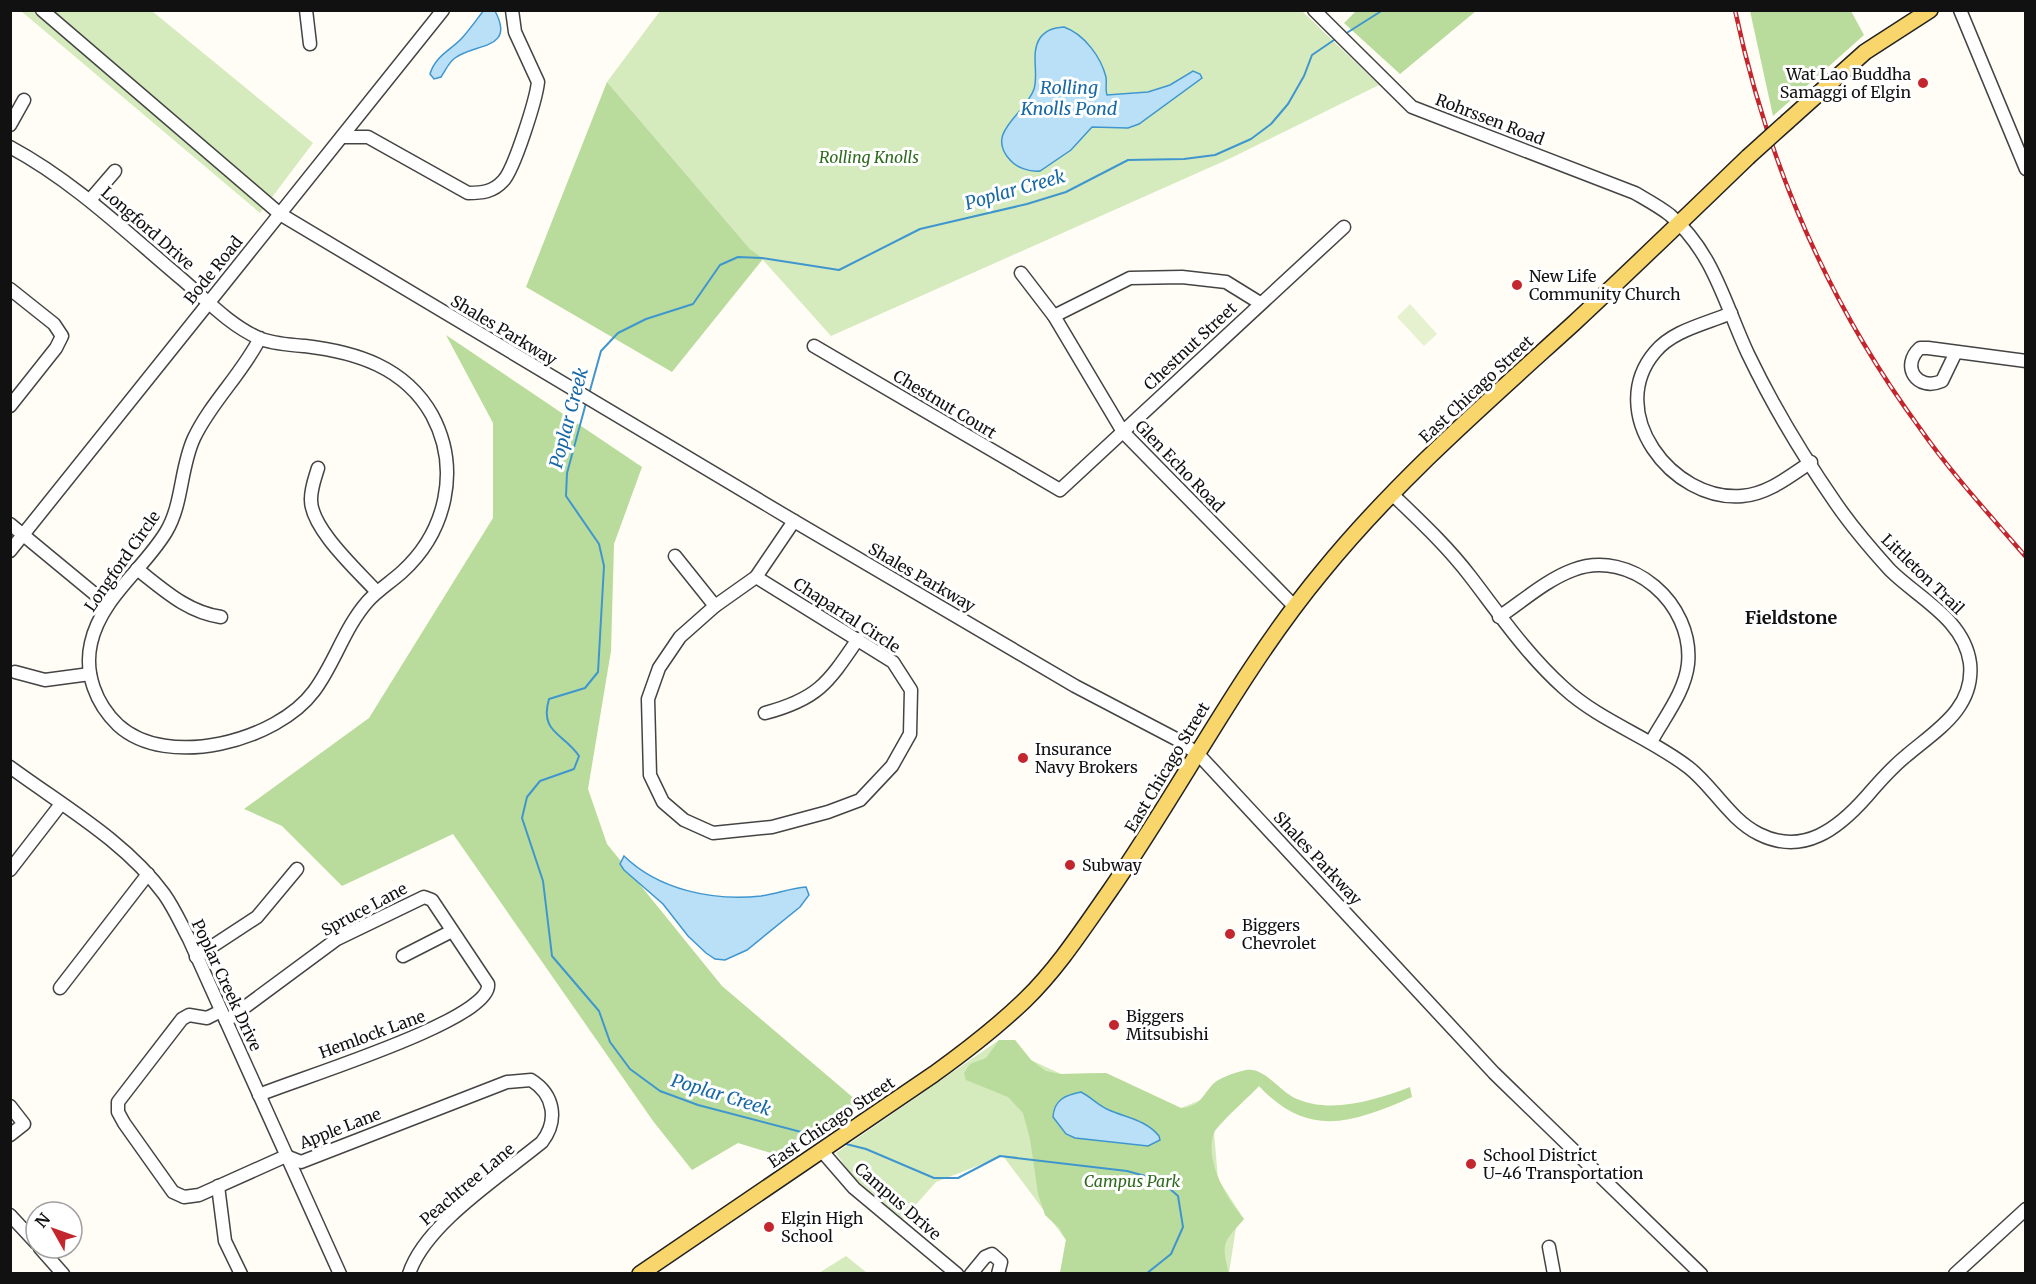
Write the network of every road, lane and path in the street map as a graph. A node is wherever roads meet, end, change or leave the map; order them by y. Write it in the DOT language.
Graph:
graph roads {
  1 [pos="42,10"];
  2 [pos="306,10"];
  3 [pos="443,10"];
  4 [pos="512,10"];
  5 [pos="1314,10"];
  6 [pos="1930,10"];
  7 [pos="1960,10"];
  8 [pos="310,44"];
  9 [pos="24,100"];
  10 [pos="363,111"];
  11 [pos="10,125"];
  12 [pos="342,137"];
  13 [pos="368,137"];
  14 [pos="10,147"];
  15 [pos="2025,169"];
  16 [pos="115,171"];
  17 [pos="90,200"];
  18 [pos="280,213"];
  19 [pos="1679,223"];
  20 [pos="1344,227"];
  21 [pos="1021,273"];
  22 [pos="10,289"];
  23 [pos="208,302"];
  24 [pos="1260,303"];
  25 [pos="1731,313"];
  26 [pos="1054,316"];
  27 [pos="260,338"];
  28 [pos="814,346"];
  29 [pos="1956,352"];
  30 [pos="2025,361"];
  31 [pos="10,406"];
  32 [pos="1123,432"];
  33 [pos="1810,462"];
  34 [pos="318,468"];
  35 [pos="1060,490"];
  36 [pos="1393,495"];
  37 [pos="794,521"];
  38 [pos="10,524"];
  39 [pos="24,534"];
  40 [pos="10,551"];
  41 [pos="675,556"];
  42 [pos="137,569"];
  43 [pos="756,577"];
  44 [pos="377,592"];
  45 [pos="108,605"];
  46 [pos="715,606"];
  47 [pos="1295,607"];
  48 [pos="222,617"];
  49 [pos="1499,617"];
  50 [pos="858,639"];
  51 [pos="15,672"];
  52 [pos="90,674"];
  53 [pos="765,713"];
  54 [pos="1651,742"];
  55 [pos="1198,755"];
  56 [pos="10,766"];
  57 [pos="61,804"];
  58 [pos="297,869"];
  59 [pos="10,870"];
  60 [pos="148,874"];
  61 [pos="452,931"];
  62 [pos="403,956"];
  63 [pos="196,957"];
  64 [pos="60,988"];
  65 [pos="488,990"];
  66 [pos="224,1016"];
  67 [pos="260,1095"];
  68 [pos="10,1106"];
  69 [pos="118,1112"];
  70 [pos="552,1124"];
  71 [pos="10,1136"];
  72 [pos="821,1150"];
  73 [pos="286,1156"];
  74 [pos="218,1186"];
  75 [pos="2025,1209"];
  76 [pos="10,1215"];
  77 [pos="24,1230"];
  78 [pos="1549,1248"];
  79 [pos="51,1260"];
  80 [pos="1695,1272"];
  81 [pos="63,1274"];
  82 [pos="241,1274"];
  83 [pos="340,1274"];
  84 [pos="409,1274"];
  85 [pos="640,1274"];
  86 [pos="957,1274"];
  87 [pos="971,1274"];
  88 [pos="998,1274"];
  89 [pos="1554,1274"];
  90 [pos="1955,1274"];
  1 -- 18 [label="street, Shales Parkway"];
  2 -- 8 [label="street"];
  3 -- 10 [label="street, Bode Road"];
  4 -- 13 [label="street"];
  5 -- 19 [label="street, Rohrssen Road"];
  6 -- 19 [label="main road, East Chicago Street, bridge"];
  7 -- 15 [label="street"];
  9 -- 11 [label="street"];
  10 -- 12 [label="street, Bode Road"];
  10 -- 13 [label="street"];
  12 -- 13 [label="street"];
  12 -- 18 [label="street, Bode Road"];
  14 -- 17 [label="street, Longford Drive"];
  16 -- 17 [label="street"];
  17 -- 23 [label="street, Longford Drive"];
  18 -- 23 [label="street, Bode Road"];
  18 -- 37 [label="street, Shales Parkway"];
  19 -- 25 [label="street, Littleton Trail"];
  19 -- 36 [label="main road, East Chicago Street"];
  20 -- 24 [label="street, Chestnut Street"];
  21 -- 26 [label="street, Glen Echo Road"];
  22 -- 31 [label="street"];
  23 -- 27 [label="street, Longford Drive"];
  23 -- 39 [label="street, Bode Road"];
  24 -- 26 [label="street"];
  24 -- 32 [label="street, Chestnut Street"];
  25 -- 33 [label="street, Littleton Trail"];
  25 -- 33 [label="street"];
  26 -- 32 [label="street, Glen Echo Road"];
  27 -- 42 [label="street, Longford Circle"];
  27 -- 44 [label="street, Longford Circle"];
  28 -- 35 [label="street, Chestnut Court"];
  29 -- 30 [label="street"];
  32 -- 35 [label="street, Chestnut Street"];
  32 -- 47 [label="street, Glen Echo Road"];
  33 -- 54 [label="street, Littleton Trail"];
  34 -- 44 [label="street"];
  36 -- 47 [label="main road, East Chicago Street"];
  36 -- 49 [label="street, Littleton Trail"];
  37 -- 43 [label="street, Chaparral Circle"];
  37 -- 55 [label="street, Shales Parkway"];
  38 -- 39 [label="street"];
  39 -- 40 [label="street, Bode Road"];
  39 -- 45 [label="street"];
  41 -- 46 [label="street"];
  42 -- 45 [label="street, Longford Circle"];
  42 -- 48 [label="street"];
  43 -- 46 [label="street, Chaparral Circle"];
  43 -- 50 [label="street, Chaparral Circle"];
  44 -- 52 [label="street, Longford Circle"];
  45 -- 52 [label="street, Longford Circle"];
  46 -- 50 [label="street, Chaparral Circle"];
  47 -- 55 [label="main road, East Chicago Street"];
  49 -- 54 [label="street, Littleton Trail"];
  49 -- 54 [label="street"];
  50 -- 53 [label="street"];
  51 -- 52 [label="street"];
  55 -- 72 [label="main road, East Chicago Street"];
  55 -- 80 [label="street, Shales Parkway"];
  56 -- 57 [label="street, Poplar Creek Drive"];
  57 -- 59 [label="street"];
  57 -- 60 [label="street, Poplar Creek Drive"];
  58 -- 63 [label="street"];
  60 -- 63 [label="street, Poplar Creek Drive"];
  60 -- 64 [label="street"];
  61 -- 62 [label="street"];
  61 -- 65 [label="street, Spruce Lane"];
  61 -- 66 [label="street, Spruce Lane"];
  63 -- 66 [label="street, Poplar Creek Drive"];
  65 -- 67 [label="street, Hemlock Lane"];
  66 -- 67 [label="street, Poplar Creek Drive"];
  66 -- 69 [label="street, Spruce Lane"];
  67 -- 73 [label="street, Poplar Creek Drive"];
  68 -- 71 [label="street"];
  69 -- 74 [label="street, Apple Lane"];
  70 -- 73 [label="street, Apple Lane"];
  70 -- 84 [label="street, Peachtree Lane"];
  72 -- 85 [label="main road, East Chicago Street"];
  72 -- 86 [label="street, Campus Drive"];
  73 -- 74 [label="street, Apple Lane"];
  73 -- 83 [label="street, Poplar Creek Drive"];
  74 -- 82 [label="street"];
  75 -- 90 [label="street"];
  76 -- 77 [label="street"];
  78 -- 89 [label="street"];
  79 -- 81 [label="street"];
  87 -- 88 [label="street"];
}
